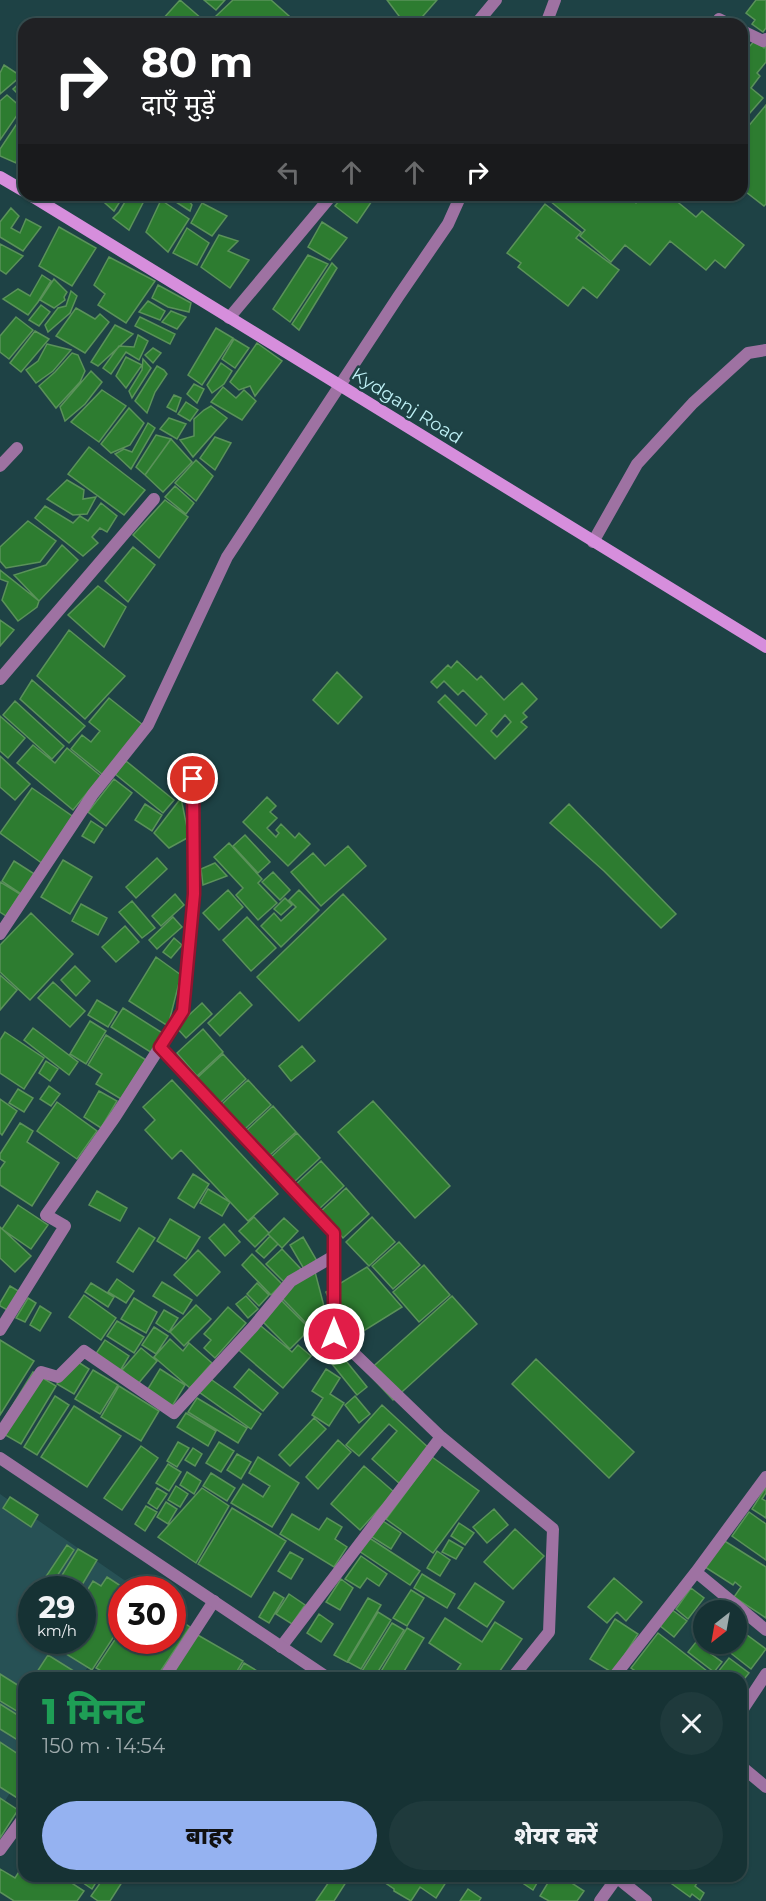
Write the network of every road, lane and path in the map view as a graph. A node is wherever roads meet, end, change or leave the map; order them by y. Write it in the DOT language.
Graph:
graph roads {
  1 [pos="496,0"];
  2 [pos="555,0"];
  3 [pos="481,18"];
  4 [pos="548,18"];
  5 [pos="748,34"];
  6 [pos="766,39"];
  7 [pos="0,177"];
  8 [pos="18,188"];
  9 [pos="40,201"];
  10 [pos="327,201"];
  11 [pos="458,201"];
  12 [pos="229,318"];
  13 [pos="766,350"];
  14 [pos="340,386"];
  15 [pos="17,448"];
  16 [pos="0,466"];
  17 [pos="154,499"];
  18 [pos="593,542"];
  19 [pos="766,648"];
  20 [pos="0,679"];
  21 [pos="193,779"];
  22 [pos="0,934"];
  23 [pos="160,1047"];
  24 [pos="334,1256"];
  25 [pos="0,1330"];
  26 [pos="0,1434"];
  27 [pos="441,1437"];
  28 [pos="0,1458"];
  29 [pos="766,1477"];
  30 [pos="696,1572"];
  31 [pos="214,1601"];
  32 [pos="766,1630"];
  33 [pos="281,1647"];
  34 [pos="168,1672"];
  35 [pos="319,1672"];
  36 [pos="517,1672"];
  37 [pos="618,1672"];
  38 [pos="766,1674"];
  39 [pos="747,1703"];
  40 [pos="747,1771"];
  41 [pos="766,1787"];
  42 [pos="18,1825"];
  43 [pos="0,1850"];
  44 [pos="613,1882"];
  45 [pos="623,1882"];
  46 [pos="600,1901"];
  47 [pos="646,1901"];
  1 -- 3 [label="street"];
  2 -- 4 [label="street"];
  5 -- 6 [label="street"];
  7 -- 8 [label="main road"];
  9 -- 12 [label="main road, Kydganj Road"];
  10 -- 12 [label="street"];
  11 -- 14 [label="street"];
  12 -- 14 [label="main road, Kydganj Road"];
  13 -- 18 [label="street"];
  14 -- 18 [label="main road, Kydganj Road"];
  14 -- 22 [label="street"];
  15 -- 16 [label="street"];
  17 -- 20 [label="street"];
  18 -- 19 [label="main road, Kydganj Road"];
  21 -- 23 [label="street"];
  23 -- 24 [label="street"];
  23 -- 25 [label="street"];
  24 -- 26 [label="street"];
  24 -- 27 [label="street"];
  27 -- 33 [label="street"];
  27 -- 36 [label="street"];
  28 -- 31 [label="street"];
  29 -- 30 [label="street"];
  30 -- 32 [label="street"];
  30 -- 37 [label="street"];
  31 -- 33 [label="street"];
  31 -- 34 [label="street"];
  33 -- 35 [label="street"];
  38 -- 39 [label="street"];
  40 -- 41 [label="street"];
  42 -- 43 [label="street"];
  44 -- 46 [label="street"];
  45 -- 47 [label="street"];
}
